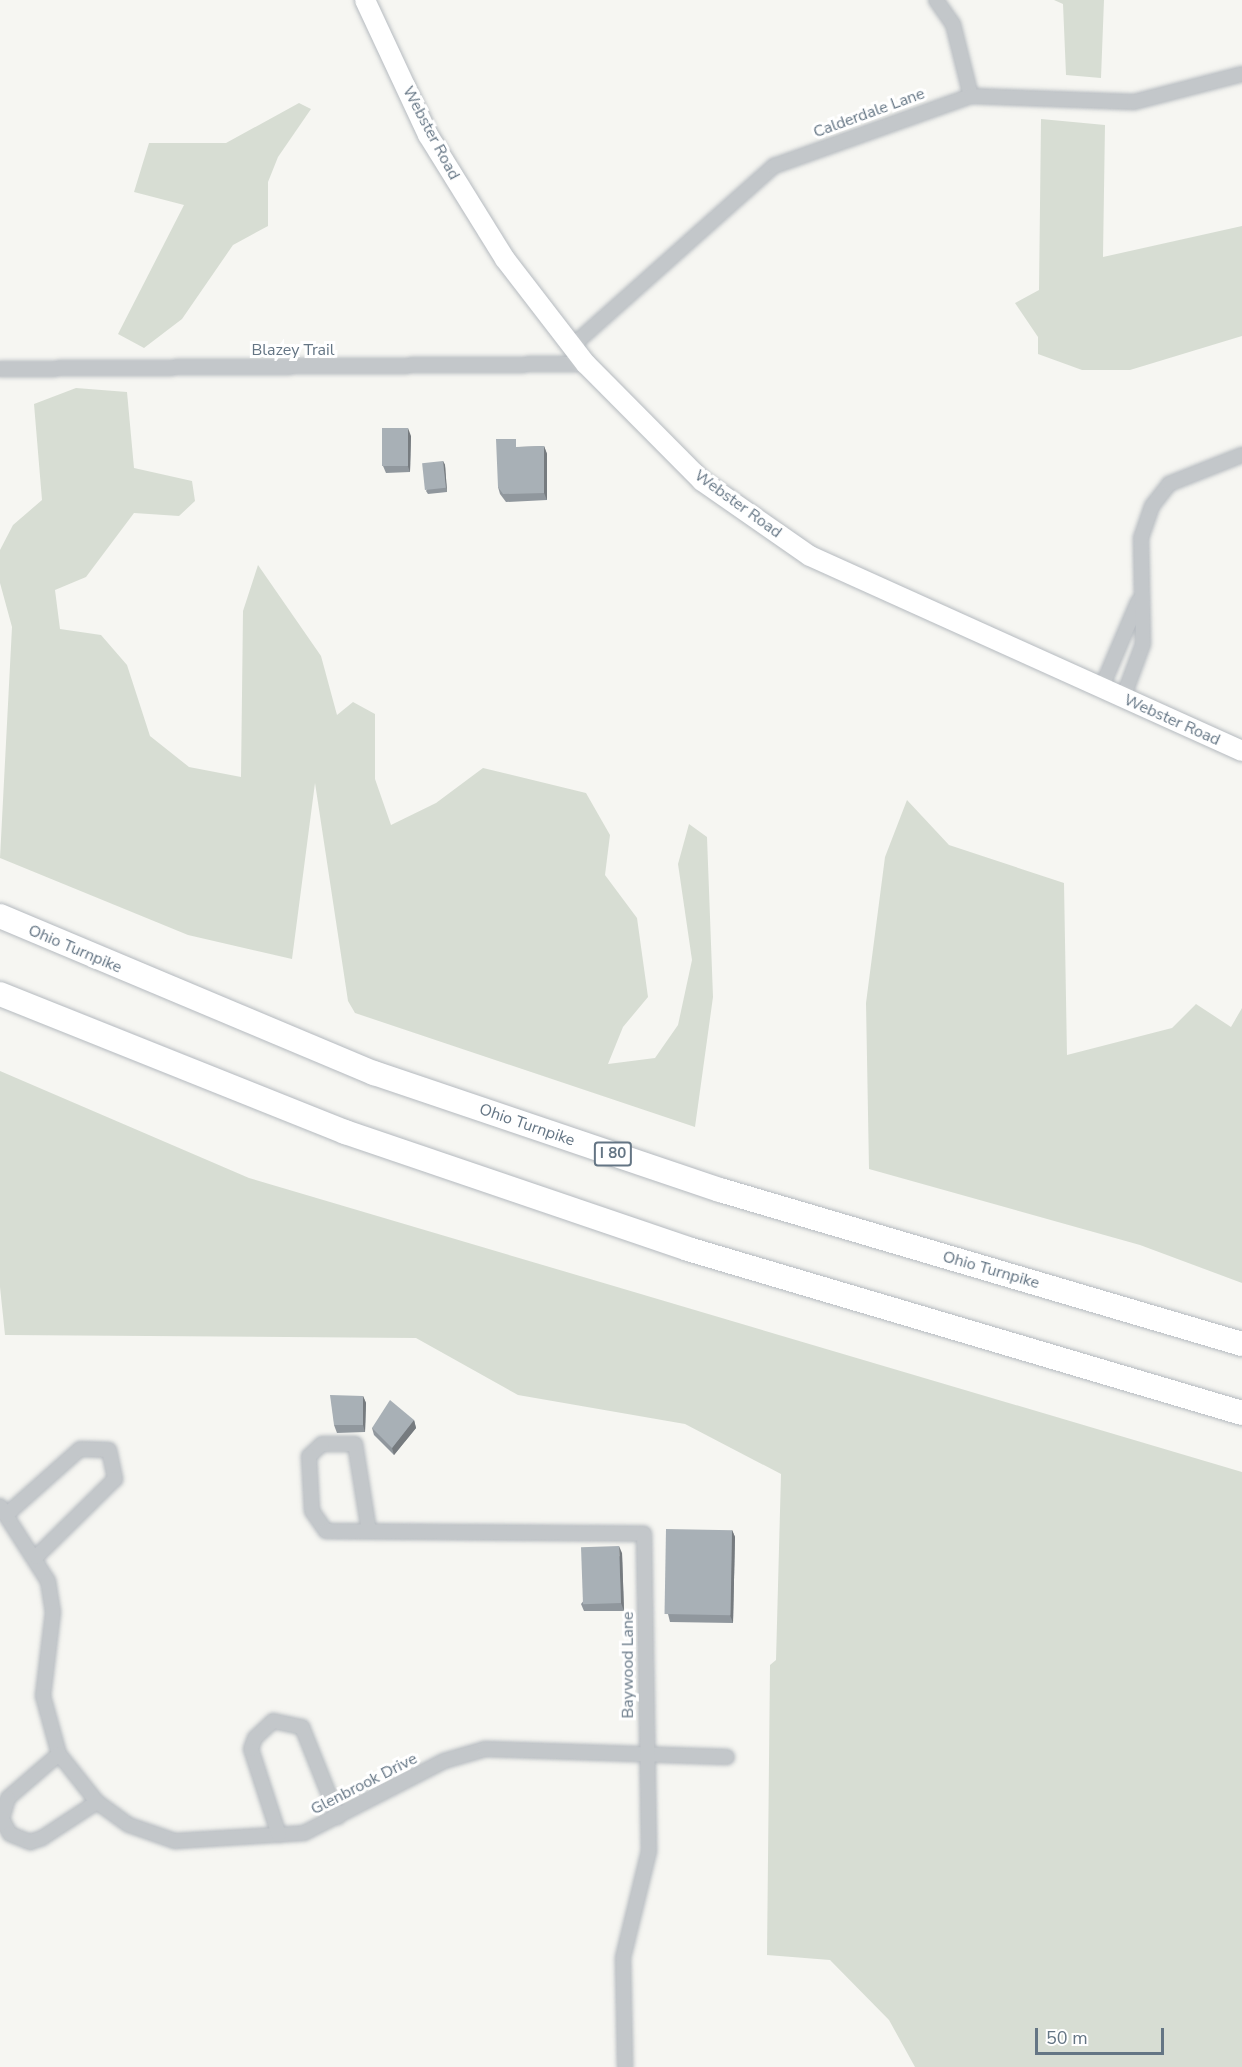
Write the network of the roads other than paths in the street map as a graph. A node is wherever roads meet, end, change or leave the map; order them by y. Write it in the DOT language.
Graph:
graph roads {
  1 [pos="365,0"];
  2 [pos="936,0"];
  3 [pos="1242,74"];
  4 [pos="970,96"];
  5 [pos="572,346"];
  6 [pos="586,364"];
  7 [pos="0,369"];
  8 [pos="1242,455"];
  9 [pos="1140,594"];
  10 [pos="1101,689"];
  11 [pos="1123,698"];
  12 [pos="1242,751"];
  13 [pos="0,916"];
  14 [pos="0,994"];
  15 [pos="1242,1344"];
  16 [pos="1242,1413"];
  17 [pos="3,1511"];
  18 [pos="369,1531"];
  19 [pos="36,1557"];
  20 [pos="645,1752"];
  21 [pos="59,1754"];
  22 [pos="727,1757"];
  23 [pos="97,1802"];
  24 [pos="338,1817"];
  25 [pos="279,1835"];
  26 [pos="625,2067"];
  1 -- 5 [label="street, Webster Road"];
  2 -- 4 [label="street"];
  3 -- 4 [label="street, Calderdale Lane"];
  4 -- 5 [label="street, Calderdale Lane"];
  5 -- 6 [label="street, Webster Road"];
  6 -- 7 [label="street, Blazey Trail"];
  6 -- 10 [label="street, Webster Road"];
  8 -- 9 [label="street"];
  9 -- 10 [label="street"];
  9 -- 11 [label="street"];
  10 -- 11 [label="street, Webster Road"];
  11 -- 12 [label="street, Webster Road"];
  13 -- 15 [label="highway, Ohio Turnpike / I 80"];
  14 -- 16 [label="highway"];
  17 -- 19 [label="street, Glenbrook Drive"];
  17 -- 19 [label="street"];
  18 -- 18 [label="street, Baywood Lane"];
  18 -- 20 [label="street, Baywood Lane"];
  19 -- 21 [label="street, Glenbrook Drive"];
  20 -- 22 [label="street, Glenbrook Drive"];
  20 -- 24 [label="street, Glenbrook Drive"];
  20 -- 26 [label="street, Baywood Lane"];
  21 -- 23 [label="street, Glenbrook Drive"];
  21 -- 23 [label="street"];
  23 -- 25 [label="street, Glenbrook Drive"];
  24 -- 25 [label="street, Glenbrook Drive"];
  24 -- 25 [label="street"];
}
